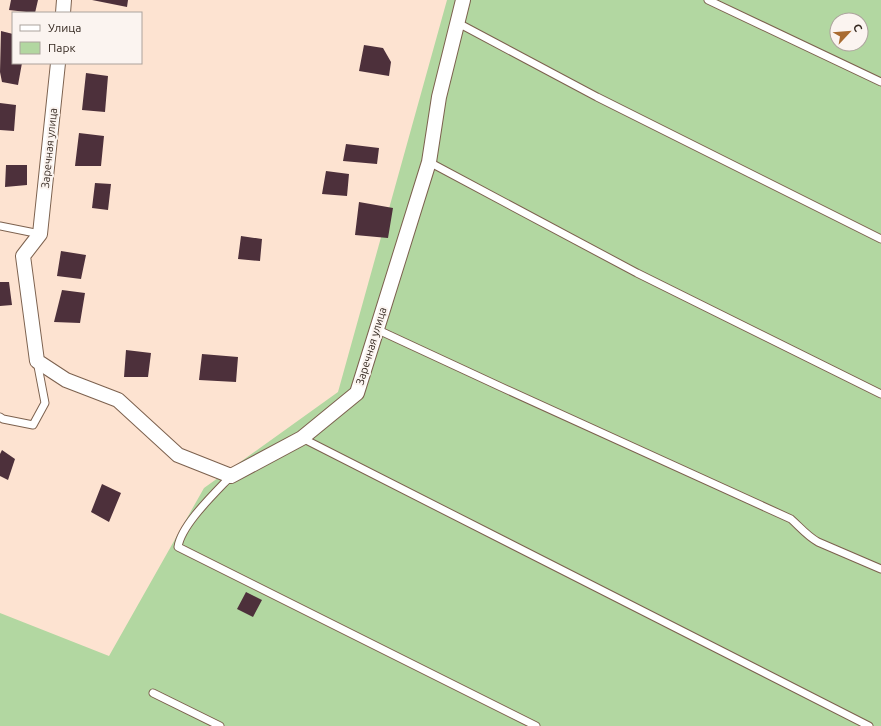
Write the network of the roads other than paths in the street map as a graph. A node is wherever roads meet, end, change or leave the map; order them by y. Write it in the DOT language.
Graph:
graph roads {
  1 [pos="64,0"];
  2 [pos="463,0"];
  3 [pos="708,0"];
  4 [pos="63,12"];
  5 [pos="458,23"];
  6 [pos="58,64"];
  7 [pos="881,82"];
  8 [pos="429,162"];
  9 [pos="0,226"];
  10 [pos="40,234"];
  11 [pos="881,239"];
  12 [pos="376,329"];
  13 [pos="37,361"];
  14 [pos="881,394"];
  15 [pos="0,417"];
  16 [pos="302,438"];
  17 [pos="231,476"];
  18 [pos="881,569"];
  19 [pos="153,693"];
  20 [pos="220,726"];
  21 [pos="536,726"];
  22 [pos="869,726"];
  1 -- 4 [label="street"];
  2 -- 5 [label="street, Заречная улица"];
  3 -- 7 [label="lane"];
  5 -- 8 [label="street, Заречная улица"];
  5 -- 11 [label="lane"];
  6 -- 10 [label="street, Заречная улица"];
  8 -- 12 [label="street, Заречная улица"];
  8 -- 14 [label="lane"];
  9 -- 10 [label="lane"];
  10 -- 13 [label="street"];
  12 -- 16 [label="street, Заречная улица"];
  12 -- 18 [label="lane"];
  13 -- 15 [label="lane"];
  13 -- 17 [label="street"];
  16 -- 17 [label="street, Заречная улица"];
  16 -- 22 [label="lane"];
  17 -- 21 [label="lane"];
  19 -- 20 [label="lane"];
}
